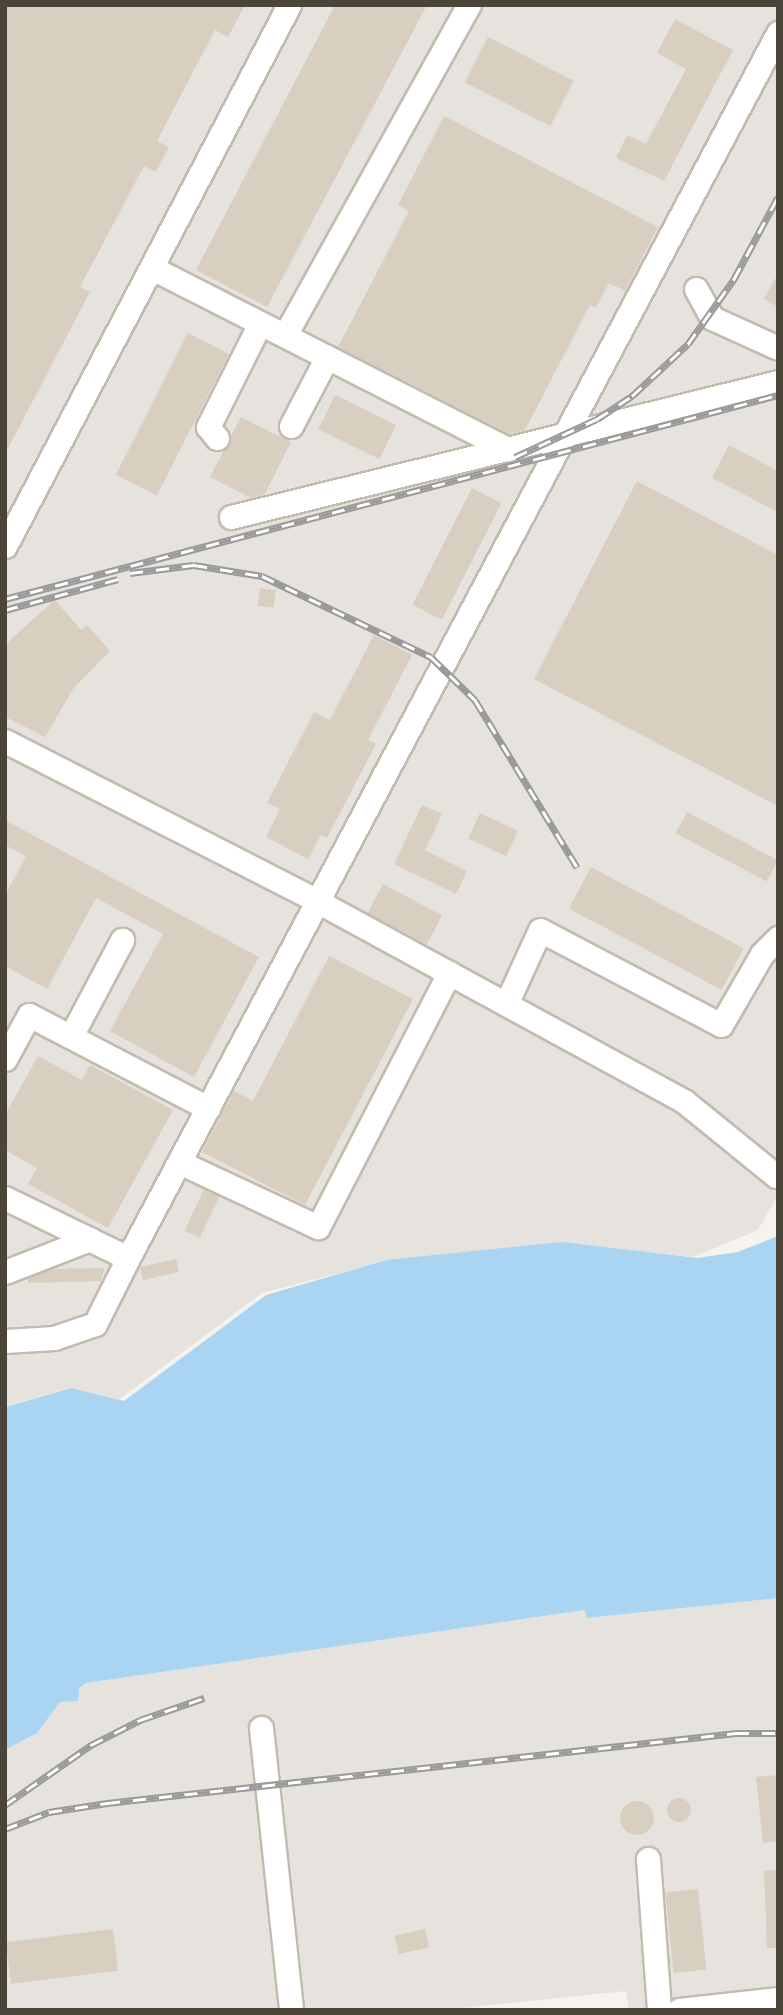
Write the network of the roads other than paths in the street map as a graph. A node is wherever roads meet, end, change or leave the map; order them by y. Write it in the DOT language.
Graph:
graph roads {
  1 [pos="289,5"];
  2 [pos="469,5"];
  3 [pos="778,33"];
  4 [pos="152,268"];
  5 [pos="696,289"];
  6 [pos="260,323"];
  7 [pos="285,335"];
  8 [pos="778,348"];
  9 [pos="327,357"];
  10 [pos="778,382"];
  11 [pos="291,426"];
  12 [pos="564,435"];
  13 [pos="217,438"];
  14 [pos="508,449"];
  15 [pos="231,517"];
  16 [pos="5,546"];
  17 [pos="5,741"];
  18 [pos="317,901"];
  19 [pos="778,938"];
  20 [pos="122,940"];
  21 [pos="449,973"];
  22 [pos="506,1004"];
  23 [pos="71,1036"];
  24 [pos="5,1059"];
  25 [pos="208,1108"];
  26 [pos="179,1162"];
  27 [pos="776,1176"];
  28 [pos="5,1198"];
  29 [pos="90,1239"];
  30 [pos="128,1258"];
  31 [pos="5,1272"];
  32 [pos="5,1340"];
  33 [pos="261,1728"];
  34 [pos="649,1859"];
  35 [pos="778,1999"];
  36 [pos="291,2010"];
  37 [pos="659,2010"];
  38 [pos="679,2010"];
  1 -- 4 [label="street"];
  2 -- 7 [label="street"];
  3 -- 12 [label="street"];
  4 -- 6 [label="street"];
  4 -- 16 [label="street"];
  5 -- 8 [label="street"];
  6 -- 7 [label="street"];
  6 -- 13 [label="street"];
  7 -- 9 [label="street"];
  9 -- 11 [label="street"];
  9 -- 14 [label="street"];
  10 -- 12 [label="street"];
  12 -- 14 [label="street"];
  12 -- 18 [label="street"];
  14 -- 15 [label="street"];
  17 -- 18 [label="street"];
  18 -- 21 [label="street"];
  18 -- 25 [label="street"];
  19 -- 22 [label="street"];
  20 -- 23 [label="street"];
  21 -- 22 [label="street"];
  21 -- 26 [label="street"];
  22 -- 27 [label="street"];
  23 -- 24 [label="street"];
  23 -- 25 [label="street"];
  25 -- 26 [label="street"];
  26 -- 30 [label="street"];
  28 -- 29 [label="street"];
  29 -- 30 [label="street"];
  29 -- 31 [label="street"];
  30 -- 32 [label="street"];
  33 -- 36 [label="street"];
  34 -- 37 [label="street"];
  35 -- 38 [label="street"];
}
